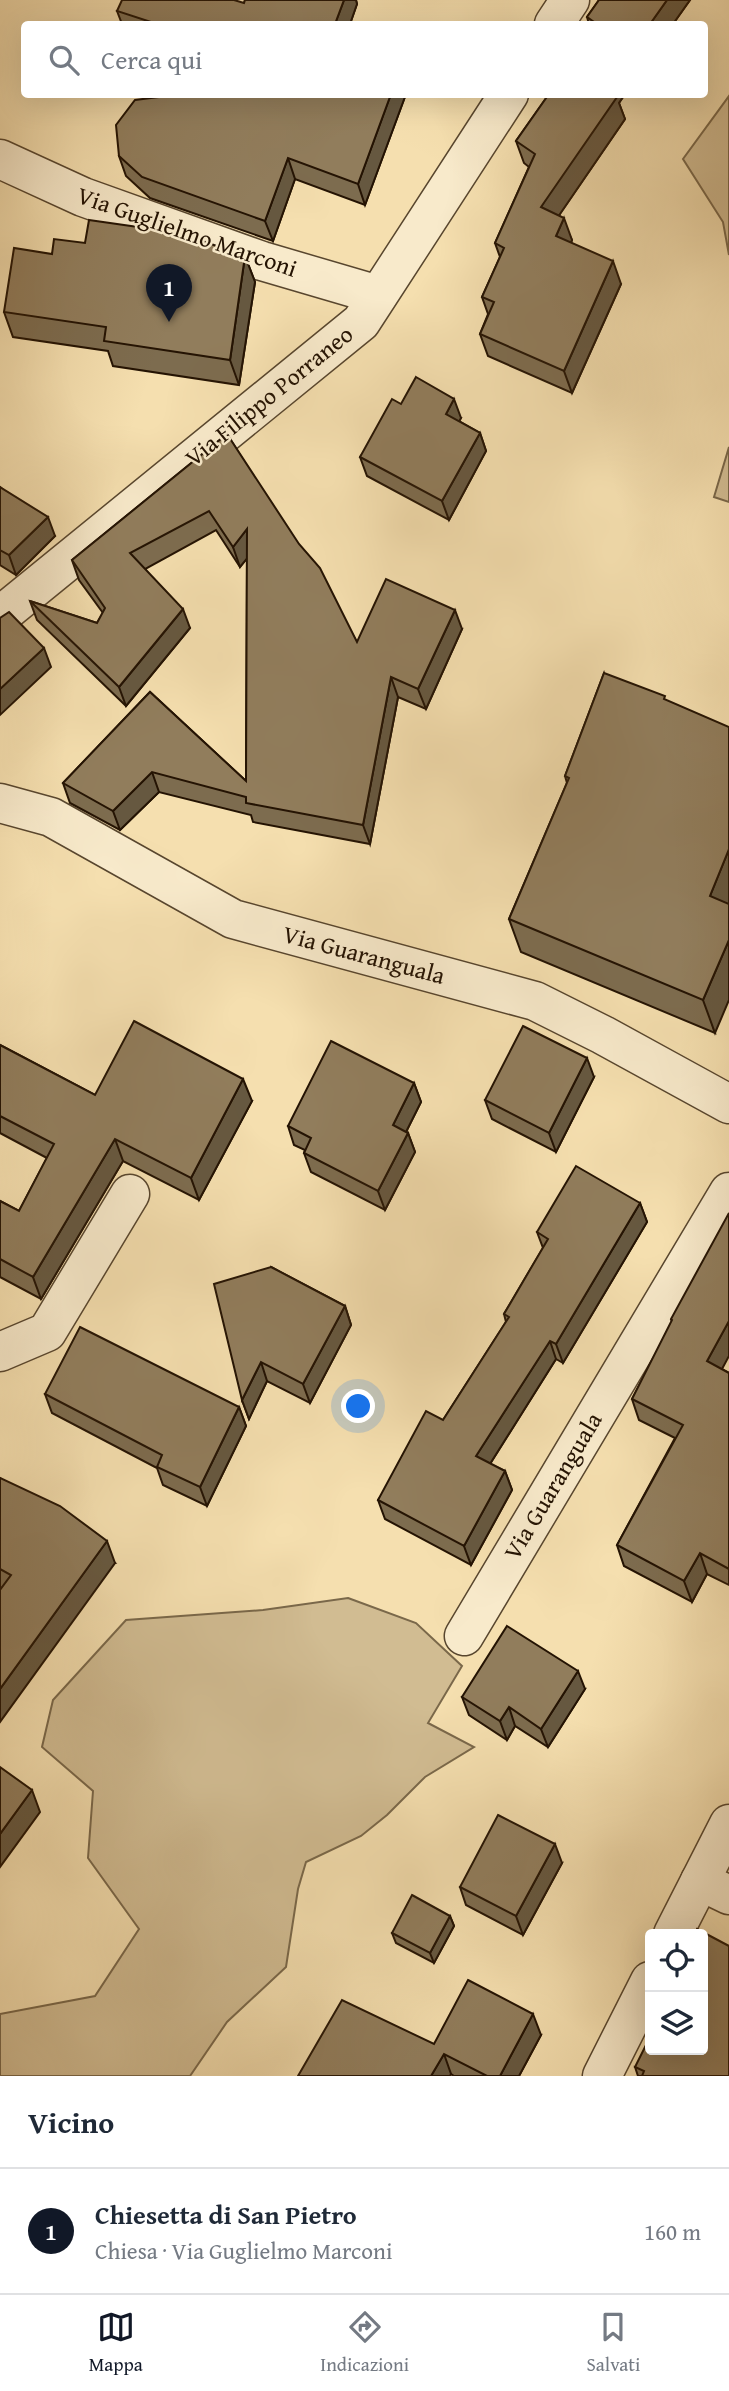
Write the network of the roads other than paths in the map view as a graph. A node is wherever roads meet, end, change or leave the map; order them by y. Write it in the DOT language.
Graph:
graph roads {
  1 [pos="570,0"];
  2 [pos="556,21"];
  3 [pos="506,98"];
  4 [pos="0,159"];
  5 [pos="378,295"];
  6 [pos="0,616"];
  7 [pos="0,803"];
  8 [pos="729,1104"];
  9 [pos="729,1192"];
  10 [pos="130,1194"];
  11 [pos="0,1352"];
  12 [pos="464,1636"];
  13 [pos="729,1824"];
  14 [pos="715,1888"];
  15 [pos="678,1929"];
  16 [pos="645,1990"];
  17 [pos="603,2076"];
  1 -- 2 [label="street"];
  3 -- 5 [label="street, Via Filippo Porraneo"];
  4 -- 5 [label="street, Via Guglielmo Marconi"];
  5 -- 6 [label="street, Via Filippo Porraneo"];
  7 -- 8 [label="street, Via Guaranguala"];
  9 -- 12 [label="street, Via Guaranguala"];
  10 -- 11 [label="street"];
  13 -- 14 [label="street"];
  14 -- 15 [label="street"];
  16 -- 17 [label="street"];
}
